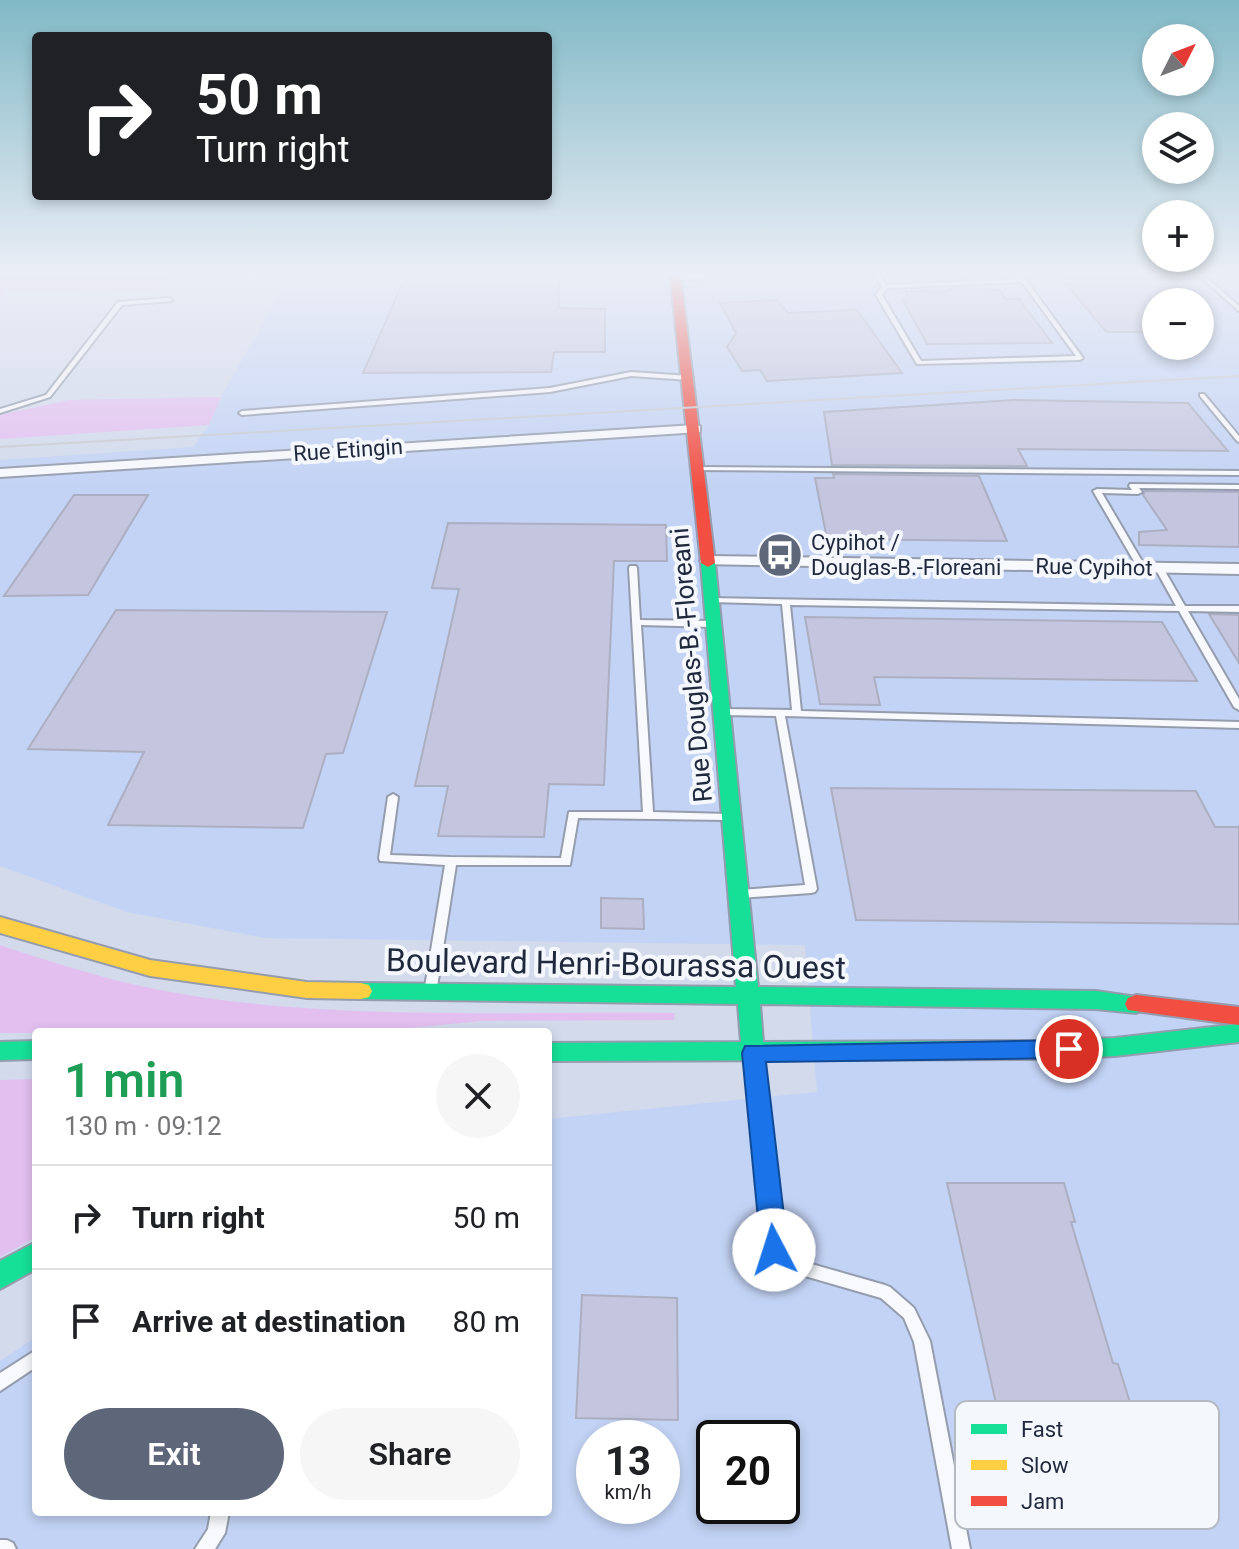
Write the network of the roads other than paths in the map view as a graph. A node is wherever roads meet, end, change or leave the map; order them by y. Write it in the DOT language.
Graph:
graph roads {
  1 [pos="87,345"];
  2 [pos="685,345"];
  3 [pos="909,345"];
  4 [pos="1071,345"];
  5 [pos="690,378"];
  6 [pos="1202,395"];
  7 [pos="0,411"];
  8 [pos="242,413"];
  9 [pos="695,429"];
  10 [pos="1239,440"];
  11 [pos="699,469"];
  12 [pos="0,473"];
  13 [pos="1239,473"];
  14 [pos="1239,487"];
  15 [pos="708,561"];
  16 [pos="633,568"];
  17 [pos="1142,568"];
  18 [pos="1159,568"];
  19 [pos="1239,569"];
  20 [pos="710,600"];
  21 [pos="786,602"];
  22 [pos="1182,608"];
  23 [pos="1239,609"];
  24 [pos="637,622"];
  25 [pos="713,624"];
  26 [pos="1239,707"];
  27 [pos="721,712"];
  28 [pos="780,713"];
  29 [pos="797,713"];
  30 [pos="1239,725"];
  31 [pos="393,797"];
  32 [pos="648,814"];
  33 [pos="731,817"];
  34 [pos="451,861"];
  35 [pos="738,894"];
  36 [pos="0,925"];
  37 [pos="430,993"];
  38 [pos="748,995"];
  39 [pos="1239,1016"];
  40 [pos="1239,1033"];
  41 [pos="32,1050"];
  42 [pos="0,1051"];
  43 [pos="753,1053"];
  44 [pos="552,1054"];
  45 [pos="32,1256"];
  46 [pos="0,1276"];
  47 [pos="32,1361"];
  48 [pos="0,1383"];
  49 [pos="219,1516"];
  50 [pos="955,1517"];
  51 [pos="957,1529"];
  52 [pos="0,1549"];
  53 [pos="7,1549"];
  54 [pos="204,1549"];
  55 [pos="961,1549"];
  1 -- 7 [label="lane"];
  2 -- 5 [label="street, Rue Douglas-B.-Floreani"];
  3 -- 4 [label="lane"];
  5 -- 8 [label="lane"];
  5 -- 9 [label="street, Rue Douglas-B.-Floreani"];
  6 -- 10 [label="lane"];
  9 -- 11 [label="street, Rue Douglas-B.-Floreani"];
  9 -- 12 [label="street, Rue Etingin"];
  11 -- 13 [label="lane"];
  11 -- 15 [label="street, Rue Douglas-B.-Floreani"];
  14 -- 17 [label="lane"];
  15 -- 17 [label="street, Rue Cypihot"];
  15 -- 20 [label="street, Rue Douglas-B.-Floreani"];
  16 -- 24 [label="lane"];
  17 -- 18 [label="street, Rue Cypihot"];
  18 -- 19 [label="street, Rue Cypihot"];
  18 -- 22 [label="lane"];
  20 -- 21 [label="lane"];
  20 -- 25 [label="street, Rue Douglas-B.-Floreani"];
  21 -- 22 [label="lane"];
  21 -- 29 [label="lane"];
  22 -- 23 [label="lane"];
  22 -- 26 [label="lane"];
  24 -- 25 [label="lane"];
  24 -- 32 [label="lane"];
  25 -- 27 [label="street, Rue Douglas-B.-Floreani"];
  27 -- 28 [label="lane"];
  27 -- 33 [label="street, Rue Douglas-B.-Floreani"];
  28 -- 29 [label="lane"];
  28 -- 35 [label="lane"];
  29 -- 30 [label="lane"];
  31 -- 34 [label="lane"];
  32 -- 33 [label="lane"];
  32 -- 34 [label="lane"];
  33 -- 35 [label="street, Rue Douglas-B.-Floreani"];
  34 -- 37 [label="lane"];
  35 -- 38 [label="street, Rue Douglas-B.-Floreani"];
  36 -- 37 [label="street, Boulevard Henri-Bourassa Ouest"];
  37 -- 38 [label="street, Boulevard Henri-Bourassa Ouest"];
  38 -- 39 [label="street, Boulevard Henri-Bourassa Ouest"];
  38 -- 43 [label="street, Rue Douglas-B.-Floreani"];
  40 -- 43 [label="street"];
  41 -- 42 [label="street"];
  43 -- 44 [label="street"];
  43 -- 50 [label="lane"];
  45 -- 46 [label="street"];
  47 -- 48 [label="lane"];
  49 -- 54 [label="lane"];
  51 -- 55 [label="lane"];
  52 -- 53 [label="lane"];
}
